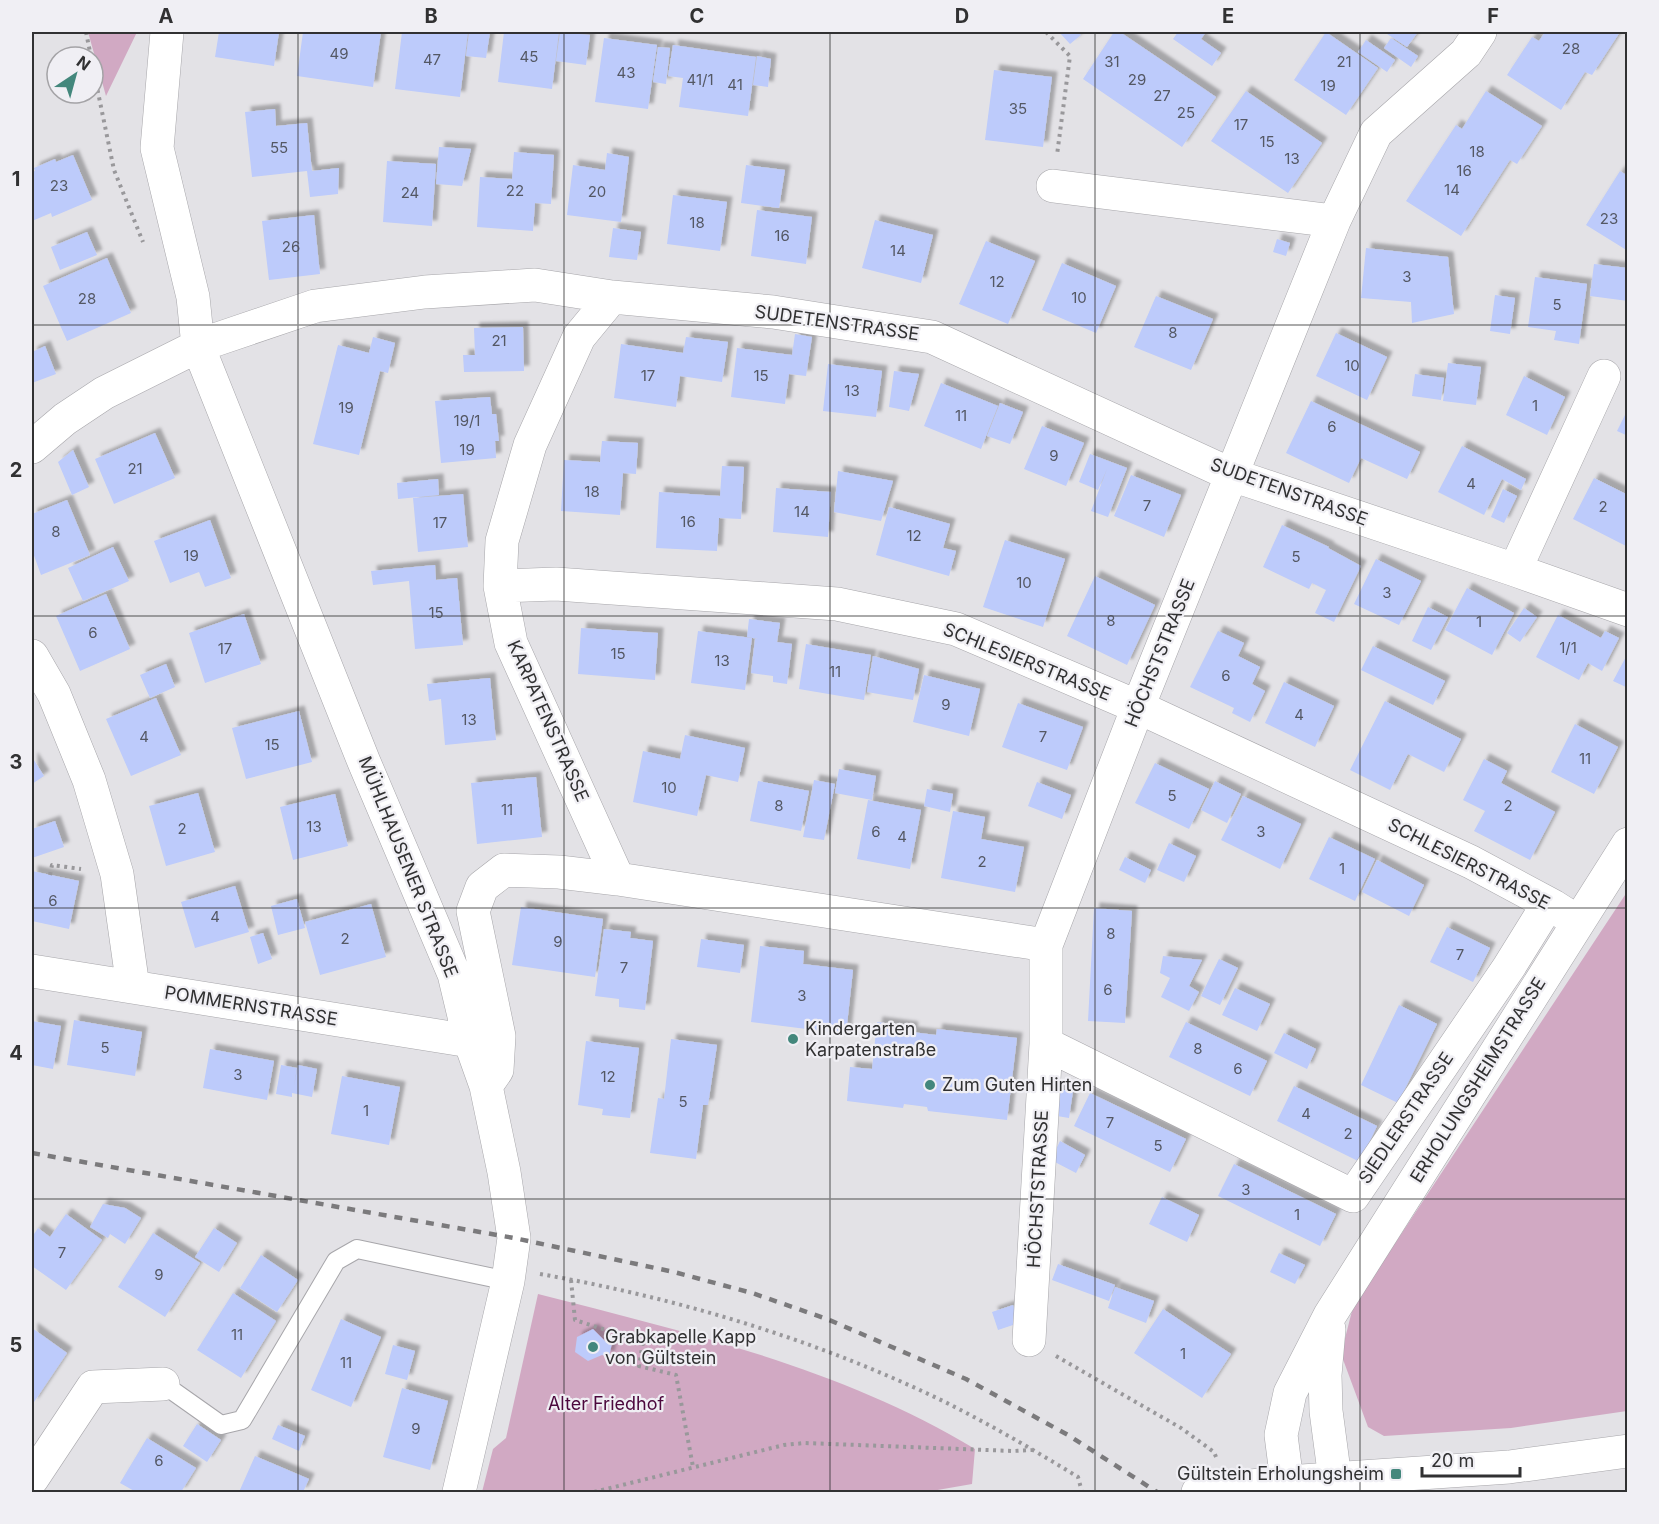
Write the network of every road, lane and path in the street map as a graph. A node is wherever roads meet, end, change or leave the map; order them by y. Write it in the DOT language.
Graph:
graph roads {
  1 [pos="167,32"];
  2 [pos="1046,32"];
  3 [pos="1480,32"];
  4 [pos="101,105"];
  5 [pos="1053,186"];
  6 [pos="1334,221"];
  7 [pos="145,246"];
  8 [pos="612,297"];
  9 [pos="198,346"];
  10 [pos="1604,376"];
  11 [pos="32,447"];
  12 [pos="1232,475"];
  13 [pos="1515,570"];
  14 [pos="500,586"];
  15 [pos="1628,610"];
  16 [pos="32,656"];
  17 [pos="1138,707"];
  18 [pos="1628,844"];
  19 [pos="618,879"];
  20 [pos="1548,904"];
  21 [pos="1578,922"];
  22 [pos="1046,945"];
  23 [pos="32,971"];
  24 [pos="133,987"];
  25 [pos="470,1041"];
  26 [pos="1046,1044"];
  27 [pos="486,1086"];
  28 [pos="509,1275"];
  29 [pos="572,1280"];
  30 [pos="1330,1316"];
  31 [pos="1029,1340"];
  32 [pos="163,1384"];
  33 [pos="1034,1450"];
  34 [pos="1628,1451"];
  35 [pos="693,1467"];
  36 [pos="32,1479"];
  37 [pos="1335,1479"];
  38 [pos="1288,1487"];
  39 [pos="1213,1491"];
  40 [pos="459,1492"];
  41 [pos="594,1492"];
  42 [pos="1082,1492"];
  1 -- 9 [label="street, MÜHLHAUSENER STRASSE"];
  2 -- 5 [label="path"];
  3 -- 6 [label="street, HÖCHSTSTRASSE"];
  4 -- 7 [label="path"];
  5 -- 6 [label="street"];
  6 -- 12 [label="street, HÖCHSTSTRASSE"];
  8 -- 9 [label="street, SUDETENSTRASSE"];
  8 -- 12 [label="street, SUDETENSTRASSE"];
  8 -- 14 [label="street, KARPATENSTRASSE"];
  9 -- 11 [label="street, SUDETENSTRASSE"];
  9 -- 25 [label="street, MÜHLHAUSENER STRASSE"];
  10 -- 13 [label="street"];
  12 -- 13 [label="street, SUDETENSTRASSE"];
  12 -- 17 [label="street, HÖCHSTSTRASSE"];
  13 -- 15 [label="street, SUDETENSTRASSE"];
  14 -- 17 [label="street, SCHLESIERSTRASSE"];
  14 -- 19 [label="street, KARPATENSTRASSE"];
  16 -- 24 [label="street"];
  17 -- 20 [label="street, SCHLESIERSTRASSE"];
  17 -- 22 [label="street, HÖCHSTSTRASSE"];
  18 -- 21 [label="street, ERHOLUNGSHEIMSTRASSE"];
  19 -- 22 [label="street"];
  19 -- 27 [label="street"];
  20 -- 21 [label="street, SCHLESIERSTRASSE"];
  20 -- 26 [label="street, SIEDLERSTRASSE"];
  21 -- 30 [label="street, ERHOLUNGSHEIMSTRASSE"];
  22 -- 26 [label="street, HÖCHSTSTRASSE"];
  23 -- 24 [label="street, POMMERNSTRASSE"];
  24 -- 25 [label="street, POMMERNSTRASSE"];
  25 -- 27 [label="street, MÜHLHAUSENER STRASSE"];
  26 -- 31 [label="street, HÖCHSTSTRASSE"];
  27 -- 28 [label="street, MÜHLHAUSENER STRASSE"];
  28 -- 29 [label="path"];
  28 -- 32 [label="lane"];
  28 -- 40 [label="street, MÜHLHAUSENER STRASSE"];
  29 -- 33 [label="path"];
  29 -- 35 [label="path"];
  30 -- 37 [label="street, ERHOLUNGSHEIMSTRASSE"];
  30 -- 38 [label="street, ERHOLUNGSHEIMSTRASSE"];
  31 -- 39 [label="path"];
  32 -- 36 [label="street"];
  33 -- 35 [label="path"];
  33 -- 42 [label="path"];
  34 -- 37 [label="street"];
  35 -- 41 [label="path"];
  37 -- 38 [label="street"];
  38 -- 39 [label="street"];
}
